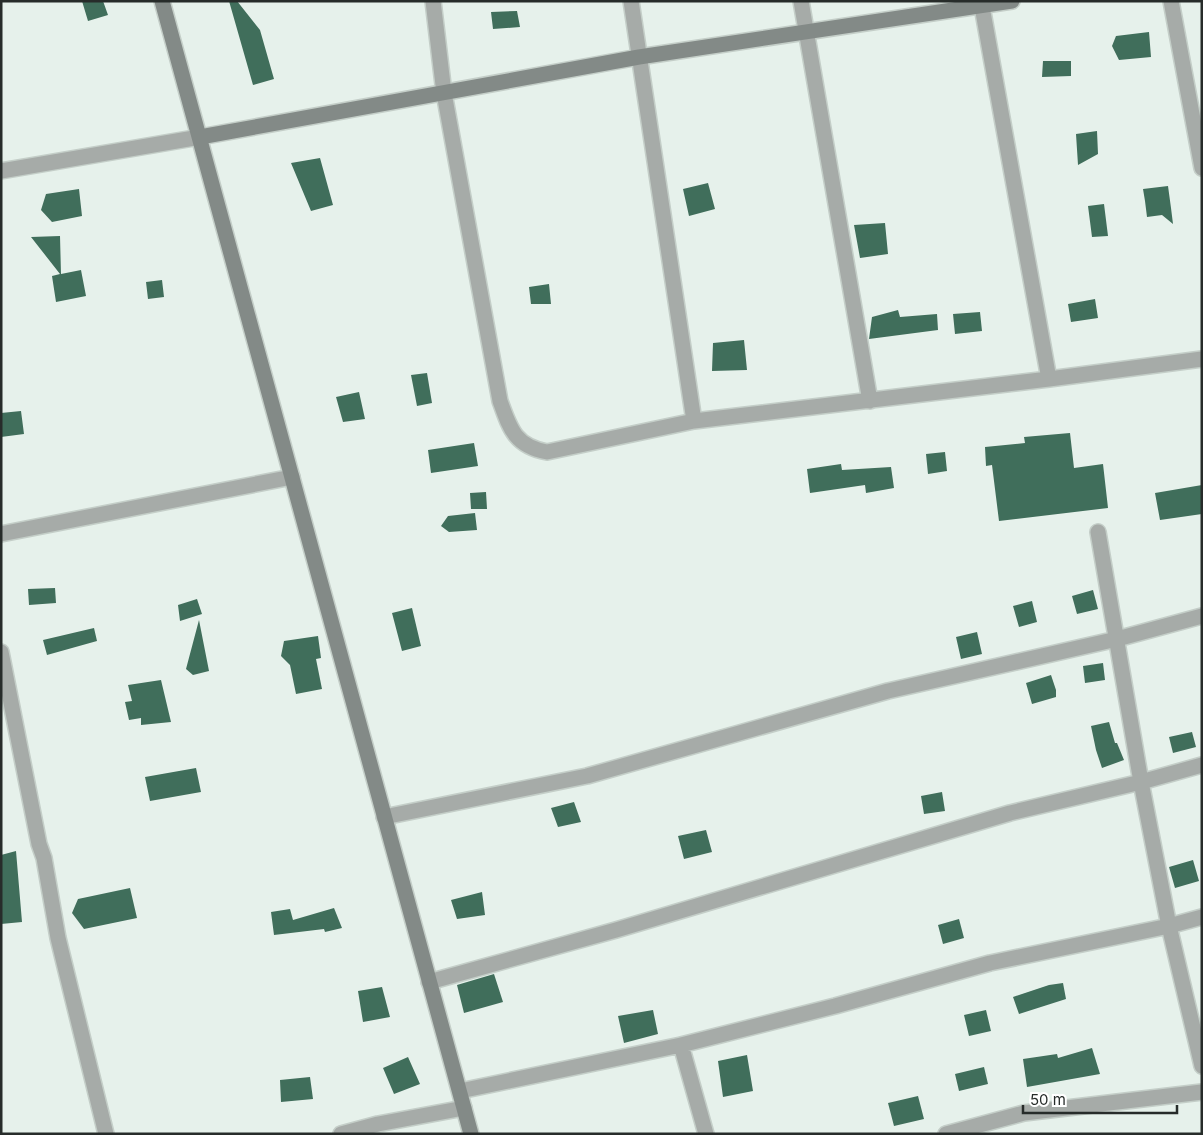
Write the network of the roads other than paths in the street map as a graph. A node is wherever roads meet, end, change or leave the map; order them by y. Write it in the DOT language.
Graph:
graph roads {
  1 [pos="162,1"];
  2 [pos="433,1"];
  3 [pos="631,1"];
  4 [pos="801,1"];
  5 [pos="1012,1"];
  6 [pos="1171,1"];
  7 [pos="981,3"];
  8 [pos="806,32"];
  9 [pos="639,58"];
  10 [pos="444,93"];
  11 [pos="200,137"];
  12 [pos="1202,168"];
  13 [pos="1,171"];
  14 [pos="1202,359"];
  15 [pos="1049,379"];
  16 [pos="870,401"];
  17 [pos="694,421"];
  18 [pos="292,477"];
  19 [pos="1098,532"];
  20 [pos="1,534"];
  21 [pos="1202,616"];
  22 [pos="1117,639"];
  23 [pos="2,656"];
  24 [pos="1202,765"];
  25 [pos="1141,782"];
  26 [pos="384,817"];
  27 [pos="1202,917"];
  28 [pos="1168,926"];
  29 [pos="429,982"];
  30 [pos="681,1045"];
  31 [pos="1202,1066"];
  32 [pos="460,1091"];
  33 [pos="1202,1092"];
  34 [pos="464,1108"];
  35 [pos="106,1134"];
  36 [pos="341,1134"];
  37 [pos="471,1134"];
  38 [pos="706,1134"];
  39 [pos="946,1134"];
  1 -- 11 [label="main road"];
  2 -- 10 [label="street"];
  3 -- 9 [label="street"];
  4 -- 8 [label="street"];
  5 -- 7 [label="main road"];
  6 -- 12 [label="street"];
  7 -- 8 [label="main road"];
  7 -- 15 [label="street"];
  8 -- 9 [label="main road"];
  8 -- 16 [label="street"];
  9 -- 10 [label="main road"];
  9 -- 17 [label="street"];
  10 -- 11 [label="main road"];
  10 -- 17 [label="street"];
  11 -- 13 [label="street"];
  11 -- 18 [label="main road"];
  14 -- 15 [label="street"];
  15 -- 16 [label="street"];
  16 -- 17 [label="street"];
  18 -- 20 [label="street"];
  18 -- 26 [label="main road"];
  19 -- 22 [label="street"];
  21 -- 22 [label="street"];
  22 -- 25 [label="street"];
  22 -- 26 [label="street"];
  23 -- 35 [label="street"];
  24 -- 25 [label="street"];
  25 -- 28 [label="street"];
  25 -- 29 [label="street"];
  26 -- 29 [label="main road"];
  27 -- 28 [label="street"];
  28 -- 30 [label="street"];
  28 -- 31 [label="street"];
  29 -- 32 [label="main road"];
  30 -- 32 [label="street"];
  30 -- 38 [label="street"];
  32 -- 34 [label="main road"];
  33 -- 39 [label="street"];
  34 -- 36 [label="street"];
  34 -- 37 [label="main road"];
}
